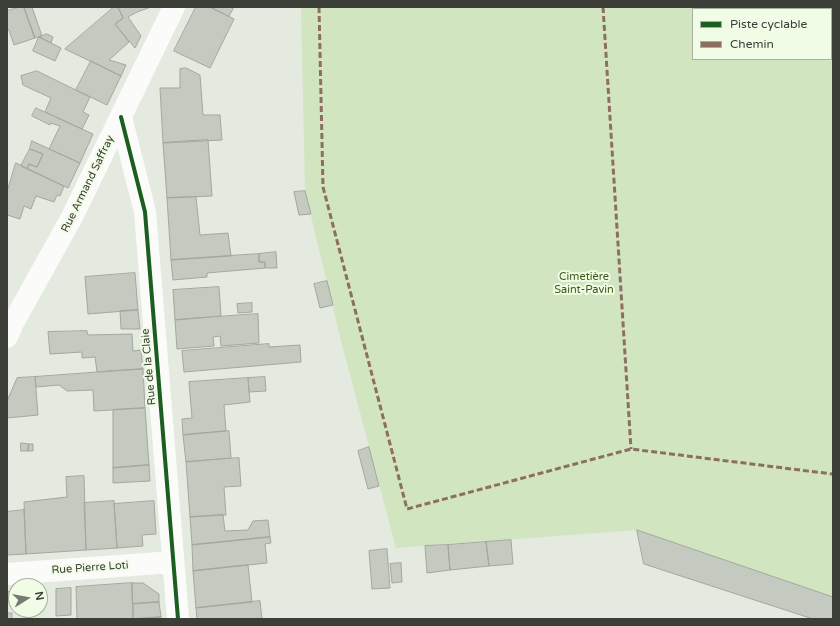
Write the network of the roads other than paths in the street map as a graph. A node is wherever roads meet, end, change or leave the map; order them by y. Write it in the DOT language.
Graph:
graph roads {
  1 [pos="174,7"];
  2 [pos="121,117"];
  3 [pos="7,302"];
  4 [pos="10,330"];
  5 [pos="173,562"];
  6 [pos="7,574"];
  7 [pos="178,619"];
  1 -- 2 [label="street, Rue Armand Saffray"];
  2 -- 4 [label="street, Rue Armand Saffray"];
  2 -- 5 [label="street, Rue de la Claie"];
  3 -- 4 [label="street"];
  5 -- 6 [label="street, Rue Pierre Loti"];
  5 -- 7 [label="street, Rue de la Claie"];
}
